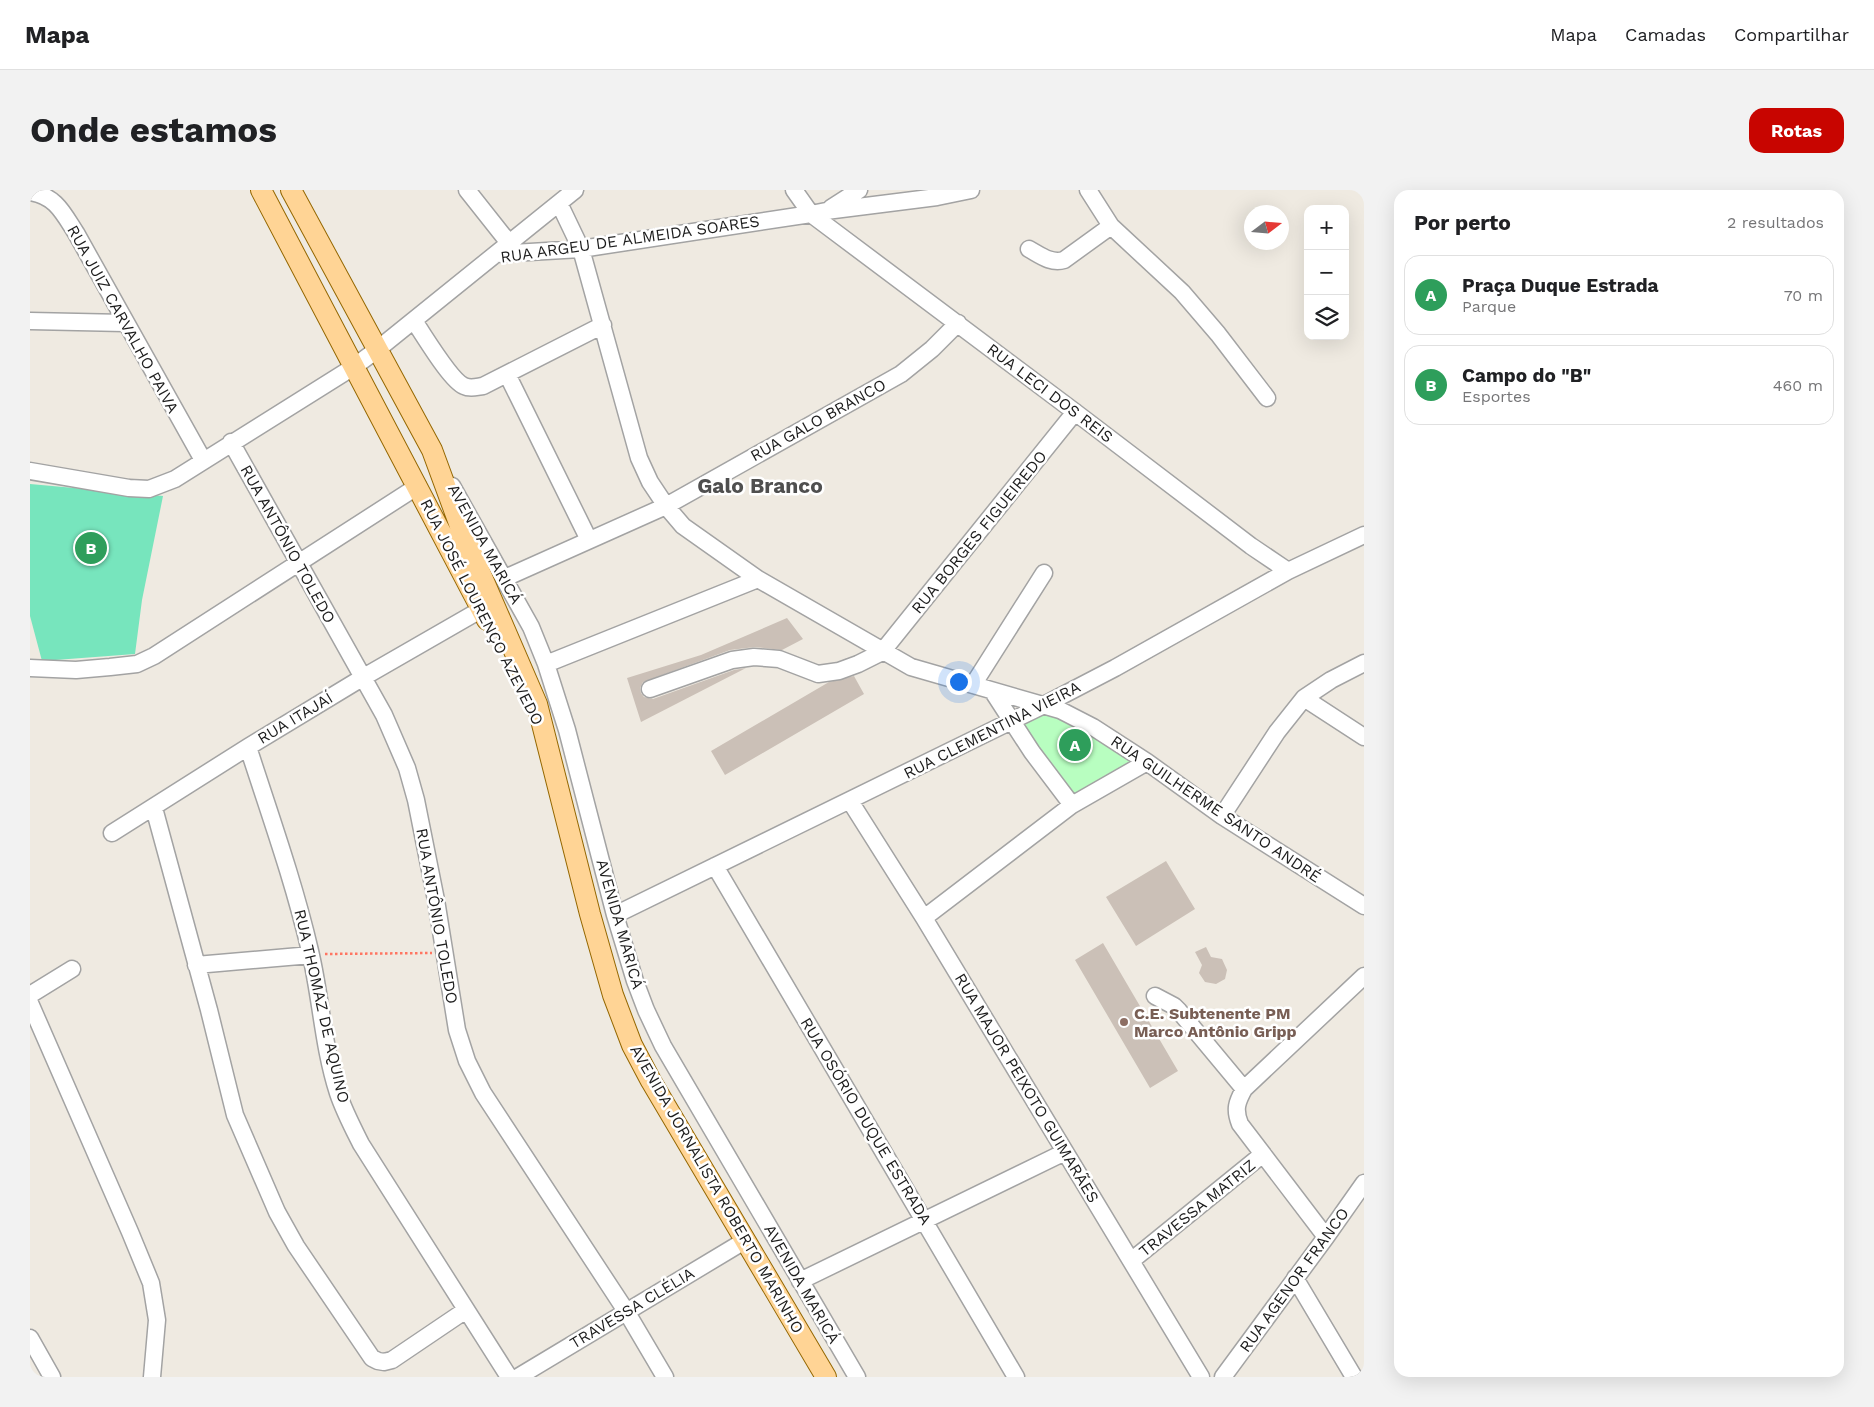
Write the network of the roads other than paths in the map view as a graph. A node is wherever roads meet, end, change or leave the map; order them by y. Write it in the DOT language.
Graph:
graph roads {
  1 [pos="261,190"];
  2 [pos="291,190"];
  3 [pos="467,190"];
  4 [pos="575,190"];
  5 [pos="794,190"];
  6 [pos="859,190"];
  7 [pos="971,190"];
  8 [pos="1088,190"];
  9 [pos="30,192"];
  10 [pos="932,193"];
  11 [pos="559,203"];
  12 [pos="819,213"];
  13 [pos="1111,226"];
  14 [pos="503,249"];
  15 [pos="581,249"];
  16 [pos="1028,249"];
  17 [pos="30,321"];
  18 [pos="414,321"];
  19 [pos="125,323"];
  20 [pos="958,324"];
  21 [pos="603,325"];
  22 [pos="378,349"];
  23 [pos="354,366"];
  24 [pos="507,374"];
  25 [pos="1267,398"];
  26 [pos="1076,412"];
  27 [pos="231,442"];
  28 [pos="432,450"];
  29 [pos="203,460"];
  30 [pos="30,471"];
  31 [pos="418,486"];
  32 [pos="666,506"];
  33 [pos="1364,535"];
  34 [pos="589,540"];
  35 [pos="298,562"];
  36 [pos="1288,571"];
  37 [pos="1044,573"];
  38 [pos="505,578"];
  39 [pos="758,580"];
  40 [pos="482,609"];
  41 [pos="882,652"];
  42 [pos="546,664"];
  43 [pos="1364,664"];
  44 [pos="30,668"];
  45 [pos="362,678"];
  46 [pos="973,685"];
  47 [pos="650,689"];
  48 [pos="993,692"];
  49 [pos="1304,698"];
  50 [pos="1044,705"];
  51 [pos="1011,721"];
  52 [pos="546,737"];
  53 [pos="1364,737"];
  54 [pos="248,747"];
  55 [pos="1146,762"];
  56 [pos="850,801"];
  57 [pos="1072,804"];
  58 [pos="154,808"];
  59 [pos="1222,816"];
  60 [pos="112,833"];
  61 [pos="715,866"];
  62 [pos="1364,906"];
  63 [pos="615,915"];
  64 [pos="924,918"];
  65 [pos="311,955"];
  66 [pos="196,965"];
  67 [pos="72,969"];
  68 [pos="1364,976"];
  69 [pos="30,995"];
  70 [pos="1155,996"];
  71 [pos="30,1003"];
  72 [pos="1244,1089"];
  73 [pos="1065,1152"];
  74 [pos="1262,1154"];
  75 [pos="1364,1183"];
  76 [pos="925,1221"];
  77 [pos="1326,1237"];
  78 [pos="746,1240"];
  79 [pos="1131,1261"];
  80 [pos="1295,1278"];
  81 [pos="800,1281"];
  82 [pos="466,1310"];
  83 [pos="626,1311"];
  84 [pos="30,1338"];
  85 [pos="52,1377"];
  86 [pos="152,1377"];
  87 [pos="509,1377"];
  88 [pos="518,1377"];
  89 [pos="665,1377"];
  90 [pos="826,1377"];
  91 [pos="857,1377"];
  92 [pos="1016,1377"];
  93 [pos="1201,1377"];
  94 [pos="1223,1377"];
  95 [pos="1354,1377"];
  1 -- 23 [label="main road, RUA JOSÉ LOURENÇO AZEVEDO"];
  2 -- 22 [label="main road, RUA JOSÉ LOURENÇO AZEVEDO"];
  3 -- 14 [label="street"];
  4 -- 11 [label="street"];
  5 -- 12 [label="street, RUA LECI DOS REIS"];
  6 -- 12 [label="street"];
  7 -- 10 [label="street, RUA ARGEU DE ALMEIDA SOARES"];
  8 -- 13 [label="street"];
  9 -- 19 [label="street, RUA JUIZ CARVALHO PAIVA"];
  10 -- 12 [label="street, RUA ARGEU DE ALMEIDA SOARES"];
  11 -- 14 [label="street"];
  11 -- 15 [label="street, RUA GUILHERME SANTO ANDRÉ"];
  12 -- 15 [label="street, RUA ARGEU DE ALMEIDA SOARES"];
  12 -- 20 [label="street, RUA LECI DOS REIS"];
  13 -- 16 [label="street"];
  13 -- 25 [label="street"];
  14 -- 15 [label="street, RUA ARGEU DE ALMEIDA SOARES"];
  14 -- 18 [label="street, RUA ARGEU DE ALMEIDA SOARES"];
  15 -- 21 [label="street, RUA GUILHERME SANTO ANDRÉ"];
  17 -- 19 [label="street"];
  18 -- 22 [label="street, RUA ARGEU DE ALMEIDA SOARES"];
  18 -- 24 [label="street"];
  19 -- 29 [label="street, RUA JUIZ CARVALHO PAIVA"];
  20 -- 26 [label="street, RUA LECI DOS REIS"];
  20 -- 32 [label="street, RUA GALO BRANCO"];
  21 -- 24 [label="street"];
  21 -- 32 [label="street, RUA GUILHERME SANTO ANDRÉ"];
  22 -- 23 [label="street, RUA ARGEU DE ALMEIDA SOARES"];
  22 -- 28 [label="main road, RUA JOSÉ LOURENÇO AZEVEDO"];
  23 -- 27 [label="street, RUA ARGEU DE ALMEIDA SOARES"];
  23 -- 31 [label="main road, RUA JOSÉ LOURENÇO AZEVEDO"];
  24 -- 34 [label="street"];
  26 -- 36 [label="street, RUA LECI DOS REIS"];
  26 -- 41 [label="street, RUA BORGES FIGUEIREDO"];
  27 -- 29 [label="street, RUA ARGEU DE ALMEIDA SOARES"];
  27 -- 35 [label="street, RUA ANTÔNIO TOLEDO"];
  28 -- 38 [label="street, AVENIDA MARICÁ"];
  28 -- 52 [label="main road, RUA JOSÉ LOURENÇO AZEVEDO"];
  29 -- 30 [label="street, RUA ARGEU DE ALMEIDA SOARES"];
  31 -- 35 [label="street"];
  31 -- 40 [label="main road, RUA JOSÉ LOURENÇO AZEVEDO"];
  32 -- 34 [label="street, RUA GALO BRANCO"];
  32 -- 39 [label="street, RUA GUILHERME SANTO ANDRÉ"];
  33 -- 36 [label="street, RUA CLEMENTINA VIEIRA"];
  34 -- 38 [label="street, RUA GALO BRANCO"];
  35 -- 44 [label="street"];
  35 -- 45 [label="street, RUA ANTÔNIO TOLEDO"];
  36 -- 50 [label="street, RUA CLEMENTINA VIEIRA"];
  37 -- 46 [label="street"];
  38 -- 42 [label="street, AVENIDA MARICÁ"];
  39 -- 41 [label="street, RUA GUILHERME SANTO ANDRÉ"];
  39 -- 42 [label="street"];
  40 -- 45 [label="street, RUA ITAJAÍ"];
  40 -- 52 [label="main road, RUA JOSÉ LOURENÇO AZEVEDO"];
  41 -- 46 [label="street, RUA GUILHERME SANTO ANDRÉ"];
  41 -- 47 [label="street"];
  42 -- 63 [label="street, AVENIDA MARICÁ"];
  43 -- 49 [label="street"];
  45 -- 54 [label="street, RUA ITAJAÍ"];
  45 -- 83 [label="street, RUA ANTÔNIO TOLEDO"];
  46 -- 48 [label="street, RUA GUILHERME SANTO ANDRÉ"];
  48 -- 50 [label="street, RUA GUILHERME SANTO ANDRÉ"];
  48 -- 51 [label="street"];
  49 -- 53 [label="street"];
  49 -- 59 [label="street"];
  50 -- 51 [label="street, RUA CLEMENTINA VIEIRA"];
  50 -- 55 [label="street, RUA GUILHERME SANTO ANDRÉ"];
  51 -- 56 [label="street, RUA CLEMENTINA VIEIRA"];
  51 -- 57 [label="street"];
  52 -- 78 [label="main road, AVENIDA JORNALISTA ROBERTO MARINHO"];
  54 -- 58 [label="street, RUA ITAJAÍ"];
  54 -- 65 [label="street, RUA THOMAZ DE AQUINO"];
  55 -- 57 [label="street"];
  55 -- 59 [label="street, RUA GUILHERME SANTO ANDRÉ"];
  56 -- 61 [label="street, RUA CLEMENTINA VIEIRA"];
  56 -- 64 [label="street, RUA MAJOR PEIXOTO GUIMARÃES"];
  57 -- 64 [label="street"];
  58 -- 60 [label="street, RUA ITAJAÍ"];
  58 -- 66 [label="street"];
  59 -- 62 [label="street, RUA GUILHERME SANTO ANDRÉ"];
  61 -- 63 [label="street, RUA CLEMENTINA VIEIRA"];
  61 -- 76 [label="street, RUA OSÓRIO DUQUE ESTRADA"];
  63 -- 81 [label="street, AVENIDA MARICÁ"];
  64 -- 73 [label="street, RUA MAJOR PEIXOTO GUIMARÃES"];
  65 -- 66 [label="street"];
  65 -- 82 [label="street, RUA THOMAZ DE AQUINO"];
  66 -- 82 [label="street"];
  67 -- 69 [label="street"];
  68 -- 72 [label="street"];
  70 -- 72 [label="street"];
  71 -- 86 [label="street"];
  72 -- 74 [label="street"];
  73 -- 76 [label="street"];
  73 -- 79 [label="street, RUA MAJOR PEIXOTO GUIMARÃES"];
  74 -- 77 [label="street"];
  74 -- 79 [label="street, TRAVESSA MATRIZ"];
  75 -- 77 [label="street, RUA AGENOR FRANCO"];
  76 -- 81 [label="street"];
  76 -- 92 [label="street, RUA OSÓRIO DUQUE ESTRADA"];
  77 -- 80 [label="street, RUA AGENOR FRANCO"];
  78 -- 83 [label="street, TRAVESSA CLÉLIA"];
  78 -- 90 [label="main road, AVENIDA JORNALISTA ROBERTO MARINHO"];
  79 -- 93 [label="street, RUA MAJOR PEIXOTO GUIMARÃES"];
  80 -- 94 [label="street, RUA AGENOR FRANCO"];
  80 -- 95 [label="street"];
  81 -- 91 [label="street, AVENIDA MARICÁ"];
  82 -- 87 [label="street, RUA THOMAZ DE AQUINO"];
  83 -- 88 [label="street, TRAVESSA CLÉLIA"];
  83 -- 89 [label="street, RUA ANTÔNIO TOLEDO"];
  84 -- 85 [label="street"];
}
